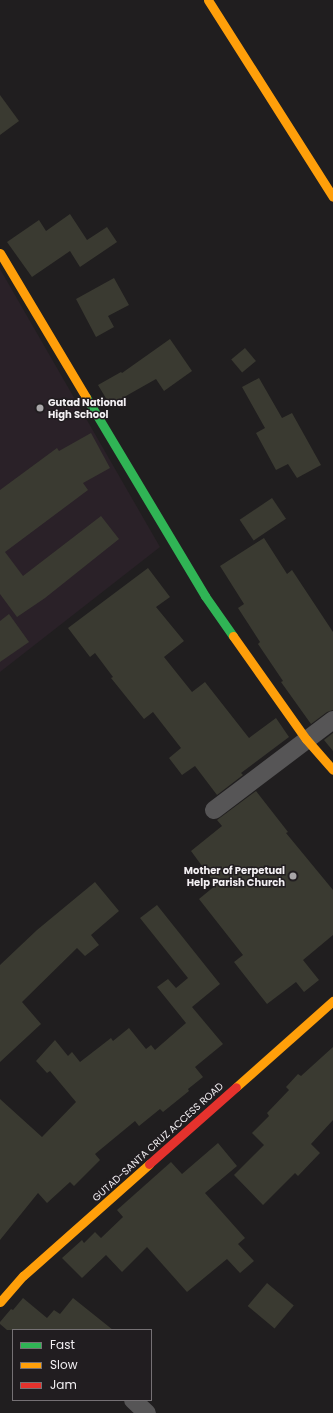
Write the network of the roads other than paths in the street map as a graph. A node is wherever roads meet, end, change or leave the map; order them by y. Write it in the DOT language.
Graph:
graph roads {
  1 [pos="208,0"];
  2 [pos="333,197"];
  3 [pos="0,253"];
  4 [pos="333,720"];
  5 [pos="306,739"];
  6 [pos="333,770"];
  7 [pos="214,810"];
  8 [pos="333,1001"];
  9 [pos="0,1302"];
  10 [pos="134,1401"];
  11 [pos="147,1413"];
  1 -- 2 [label="street"];
  3 -- 5 [label="street"];
  4 -- 5 [label="street"];
  5 -- 6 [label="street"];
  5 -- 7 [label="street"];
  8 -- 9 [label="street, GUTAD-SANTA CRUZ ACCESS ROAD"];
  10 -- 11 [label="street"];
}
